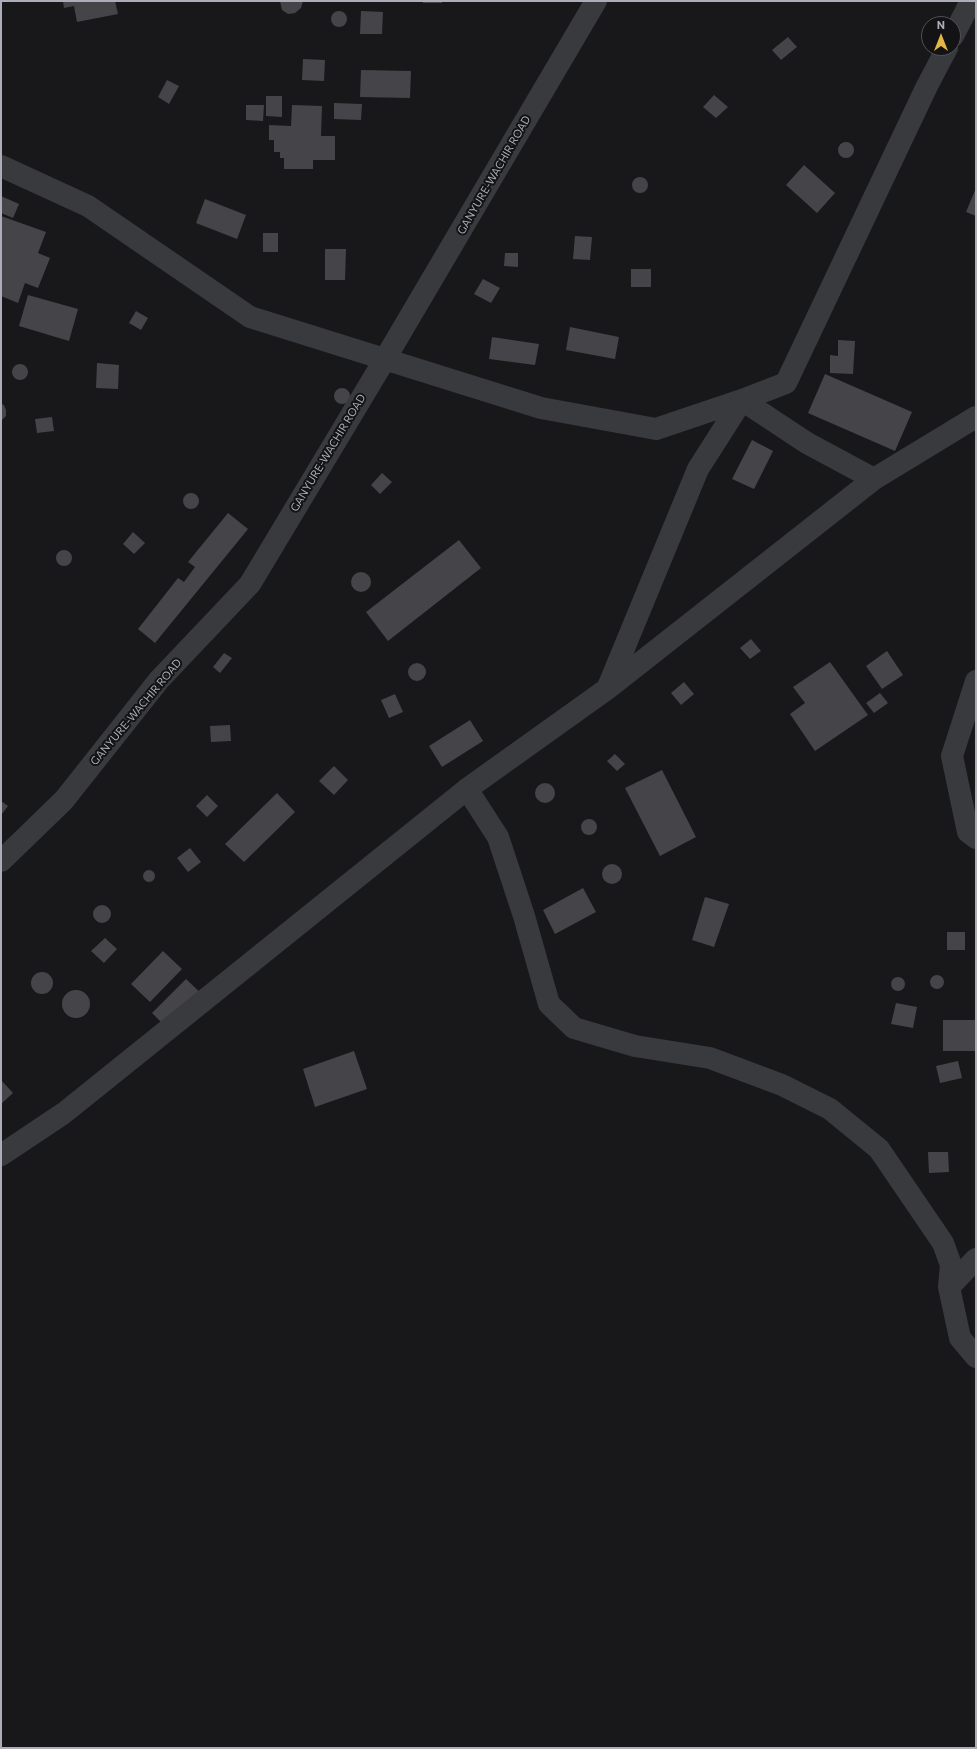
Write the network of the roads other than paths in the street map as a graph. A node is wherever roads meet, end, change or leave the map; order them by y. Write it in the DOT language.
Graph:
graph roads {
  1 [pos="596,1"];
  2 [pos="971,1"];
  3 [pos="961,20"];
  4 [pos="943,56"];
  5 [pos="1,166"];
  6 [pos="385,359"];
  7 [pos="742,400"];
  8 [pos="976,417"];
  9 [pos="874,479"];
  10 [pos="976,681"];
  11 [pos="607,689"];
  12 [pos="467,789"];
  13 [pos="976,838"];
  14 [pos="1,861"];
  15 [pos="1,1155"];
  16 [pos="976,1259"];
  17 [pos="949,1287"];
  18 [pos="976,1357"];
  1 -- 6 [label="street, GANYURE-WACHIR ROAD"];
  2 -- 3 [label="street"];
  4 -- 7 [label="street"];
  5 -- 6 [label="street"];
  6 -- 7 [label="street"];
  6 -- 14 [label="street, GANYURE-WACHIR ROAD"];
  7 -- 9 [label="street"];
  7 -- 11 [label="street"];
  8 -- 9 [label="street"];
  9 -- 11 [label="street"];
  10 -- 13 [label="street"];
  11 -- 12 [label="street"];
  12 -- 15 [label="street"];
  12 -- 17 [label="street"];
  16 -- 17 [label="street"];
  17 -- 18 [label="street"];
}
